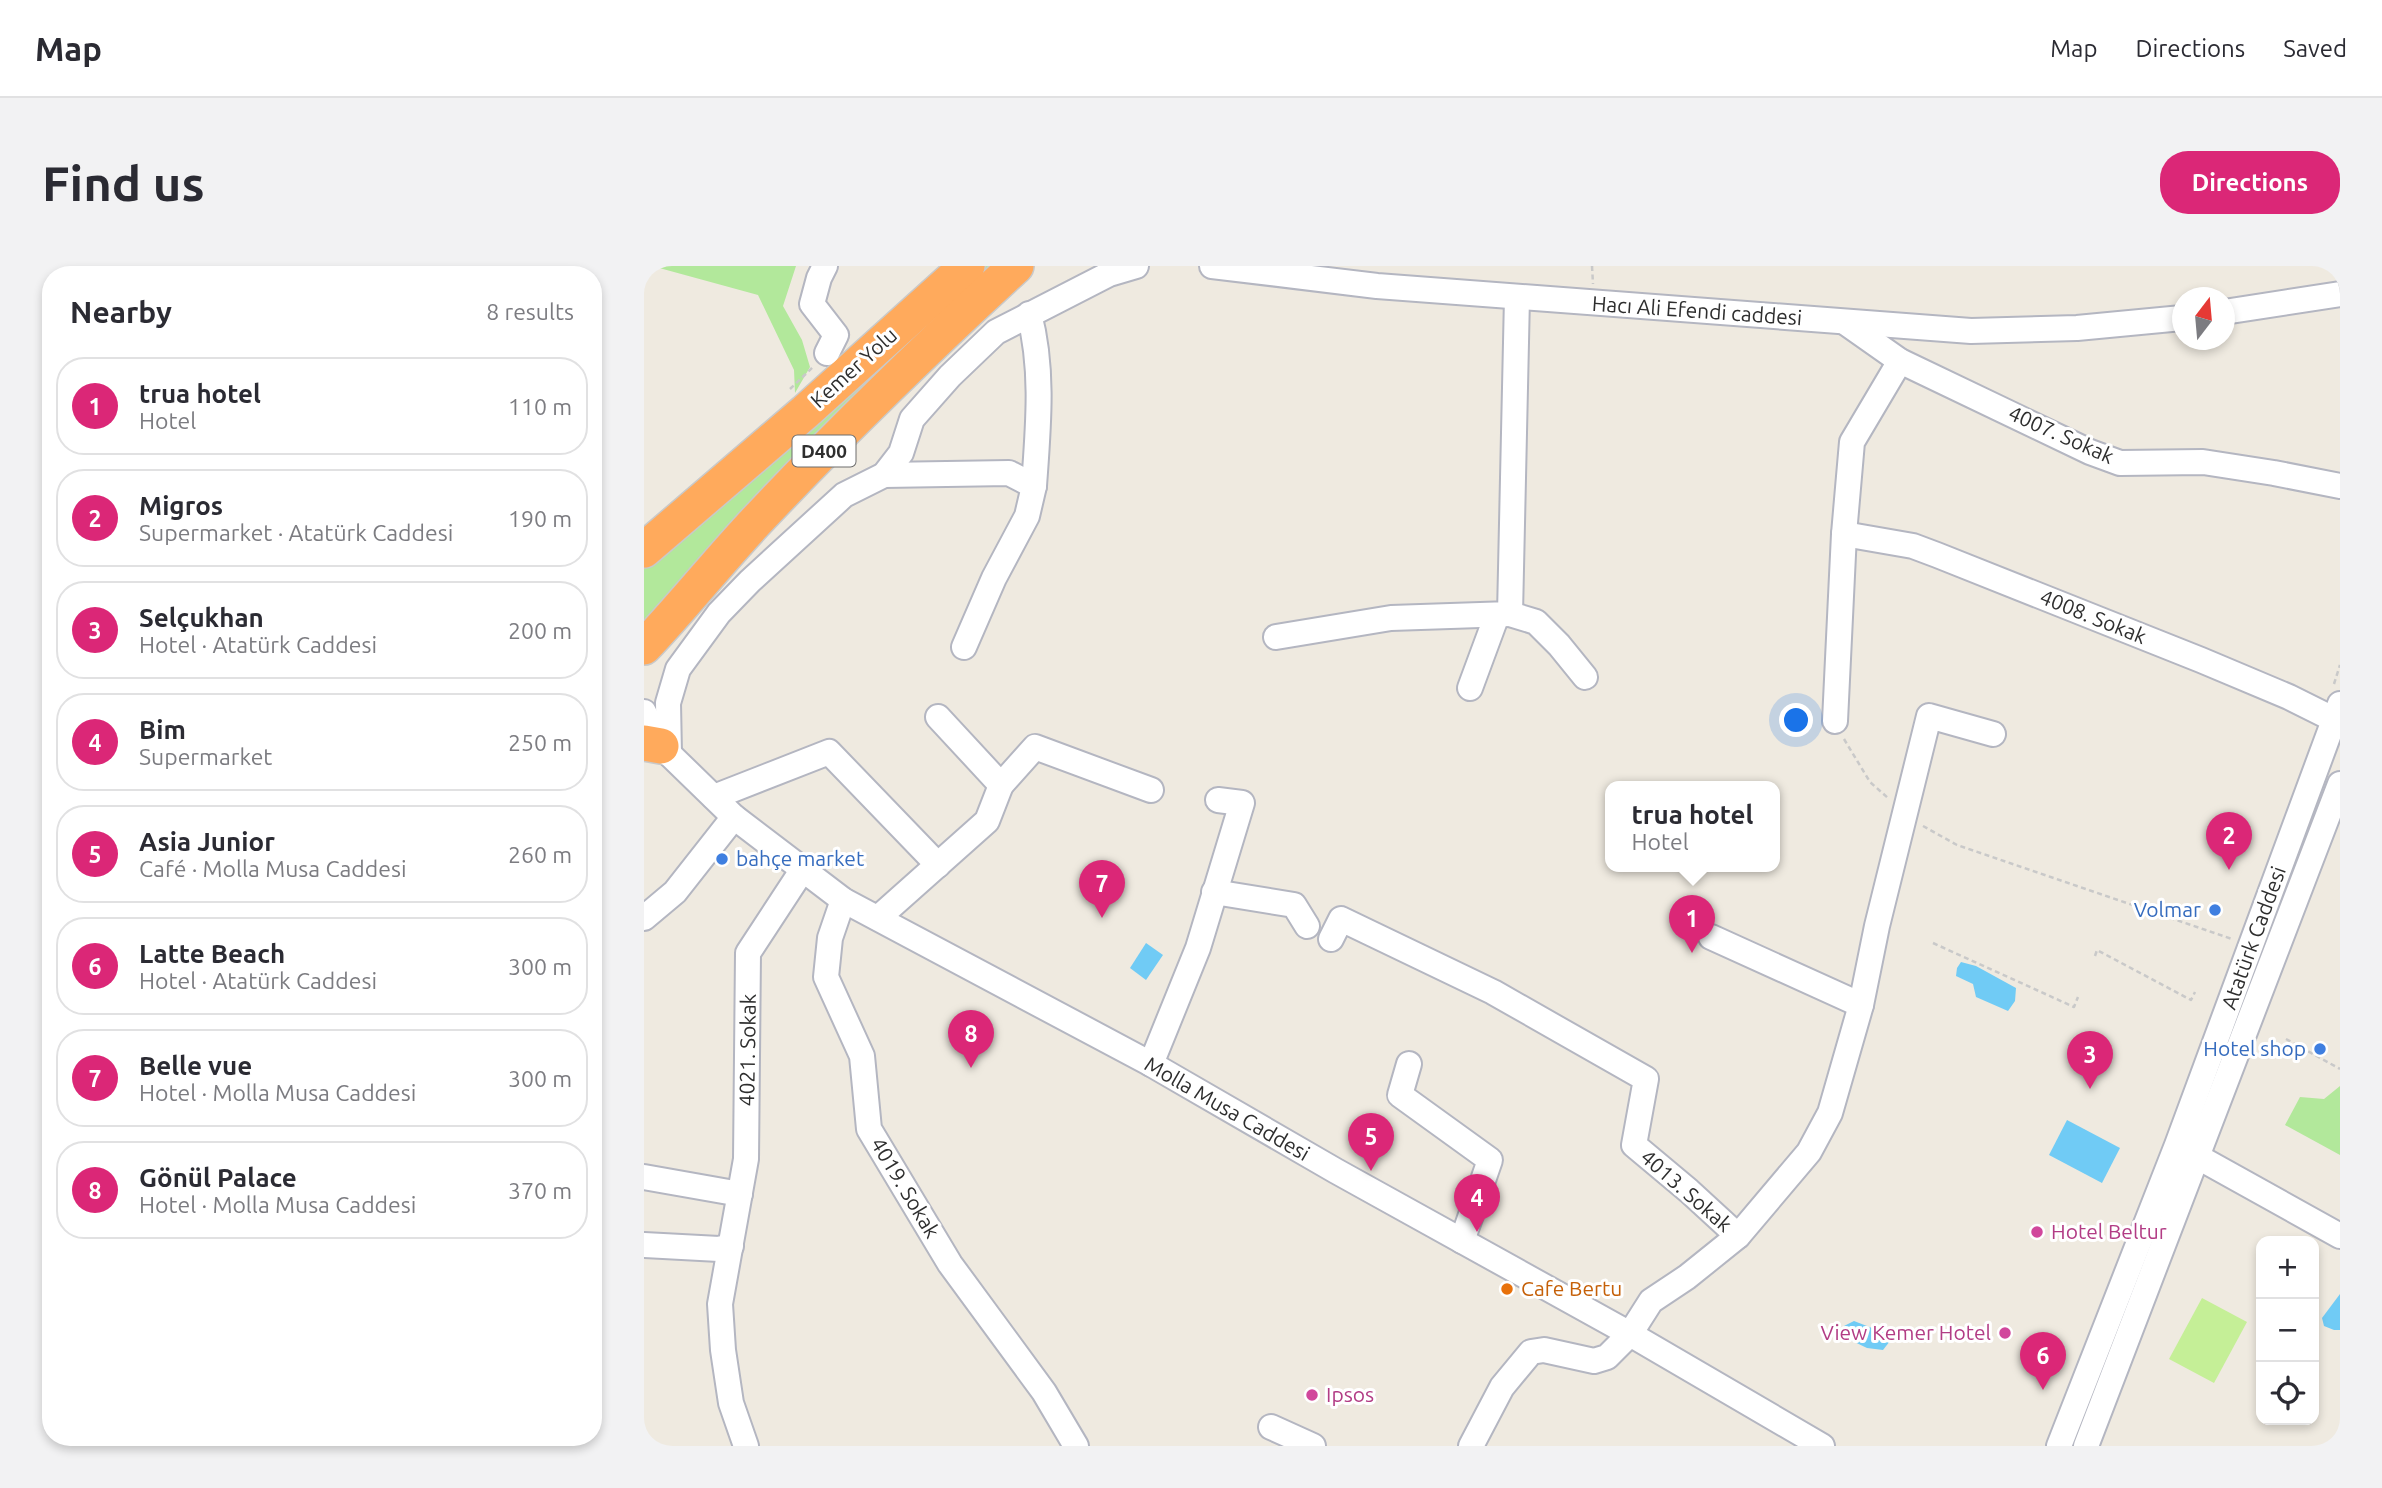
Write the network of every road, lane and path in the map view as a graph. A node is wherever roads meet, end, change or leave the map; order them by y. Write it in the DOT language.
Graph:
graph roads {
  1 [pos="825,266"];
  2 [pos="967,266"];
  3 [pos="1016,266"];
  4 [pos="1136,266"];
  5 [pos="1212,266"];
  6 [pos="2340,294"];
  7 [pos="1517,297"];
  8 [pos="2235,310"];
  9 [pos="1029,314"];
  10 [pos="2172,319"];
  11 [pos="1845,322"];
  12 [pos="827,354"];
  13 [pos="1899,360"];
  14 [pos="884,475"];
  15 [pos="1034,486"];
  16 [pos="2340,486"];
  17 [pos="1844,534"];
  18 [pos="644,550"];
  19 [pos="1503,614"];
  20 [pos="1276,637"];
  21 [pos="644,647"];
  22 [pos="964,647"];
  23 [pos="1585,677"];
  24 [pos="1470,688"];
  25 [pos="644,712"];
  26 [pos="2337,712"];
  27 [pos="938,717"];
  28 [pos="1835,721"];
  29 [pos="1993,734"];
  30 [pos="655,745"];
  31 [pos="2340,784"];
  32 [pos="1000,785"];
  33 [pos="1151,790"];
  34 [pos="714,797"];
  35 [pos="1230,801"];
  36 [pos="1905,815"];
  37 [pos="734,817"];
  38 [pos="937,865"];
  39 [pos="803,869"];
  40 [pos="1214,892"];
  41 [pos="843,900"];
  42 [pos="644,918"];
  43 [pos="878,918"];
  44 [pos="1307,926"];
  45 [pos="1711,937"];
  46 [pos="1331,939"];
  47 [pos="2241,942"];
  48 [pos="1933,943"];
  49 [pos="2095,956"];
  50 [pos="2195,992"];
  51 [pos="2078,997"];
  52 [pos="1861,1005"];
  53 [pos="2286,1039"];
  54 [pos="1151,1064"];
  55 [pos="1409,1064"];
  56 [pos="2340,1069"];
  57 [pos="2198,1157"];
  58 [pos="644,1177"];
  59 [pos="740,1194"];
  60 [pos="1738,1236"];
  61 [pos="2340,1236"];
  62 [pos="1462,1241"];
  63 [pos="644,1245"];
  64 [pos="731,1246"];
  65 [pos="1630,1334"];
  66 [pos="1271,1427"];
  67 [pos="1823,1444"];
  68 [pos="746,1446"];
  69 [pos="1076,1446"];
  70 [pos="1312,1446"];
  71 [pos="1471,1446"];
  72 [pos="2059,1446"];
  73 [pos="2086,1446"];
  1 -- 12 [label="street"];
  2 -- 18 [label="highway, Kemer Yolu / D400"];
  3 -- 21 [label="highway, D400"];
  4 -- 9 [label="street"];
  5 -- 7 [label="street, Hacı Ali Efendi caddesi"];
  6 -- 8 [label="street"];
  7 -- 11 [label="street, Hacı Ali Efendi caddesi"];
  7 -- 19 [label="street"];
  9 -- 14 [label="street"];
  9 -- 15 [label="street"];
  10 -- 11 [label="street, Hacı Ali Efendi caddesi"];
  11 -- 13 [label="street, 4007. Sokak"];
  13 -- 16 [label="street, 4007. Sokak"];
  13 -- 17 [label="street"];
  14 -- 15 [label="street"];
  14 -- 30 [label="street"];
  15 -- 22 [label="street"];
  17 -- 26 [label="street, 4008. Sokak"];
  17 -- 28 [label="street"];
  19 -- 20 [label="street"];
  19 -- 23 [label="street"];
  19 -- 24 [label="street"];
  25 -- 30 [label="street, Molla Musa Caddesi"];
  26 -- 72 [label="street, Atatürk Caddesi"];
  27 -- 32 [label="street"];
  28 -- 36 [label="path"];
  29 -- 36 [label="street"];
  30 -- 34 [label="street, Molla Musa Caddesi"];
  31 -- 57 [label="street, Atatürk Caddesi"];
  32 -- 33 [label="street"];
  32 -- 38 [label="street"];
  34 -- 37 [label="street, Molla Musa Caddesi"];
  34 -- 38 [label="street"];
  35 -- 40 [label="street"];
  36 -- 47 [label="path"];
  36 -- 52 [label="street"];
  37 -- 39 [label="street, Molla Musa Caddesi"];
  37 -- 42 [label="street"];
  38 -- 43 [label="street"];
  39 -- 41 [label="street, Molla Musa Caddesi"];
  39 -- 59 [label="street, 4021. Sokak"];
  40 -- 44 [label="street"];
  40 -- 54 [label="street"];
  41 -- 43 [label="street, Molla Musa Caddesi"];
  41 -- 69 [label="street, 4019. Sokak"];
  43 -- 54 [label="street, Molla Musa Caddesi"];
  45 -- 52 [label="street"];
  46 -- 60 [label="street, 4013. Sokak"];
  48 -- 51 [label="path"];
  49 -- 50 [label="path"];
  52 -- 60 [label="street"];
  53 -- 56 [label="path"];
  54 -- 62 [label="street, Molla Musa Caddesi"];
  55 -- 62 [label="street"];
  57 -- 61 [label="street"];
  57 -- 73 [label="street, Atatürk Caddesi"];
  58 -- 59 [label="street"];
  59 -- 64 [label="street, 4021. Sokak"];
  60 -- 65 [label="street"];
  62 -- 65 [label="street, Molla Musa Caddesi"];
  63 -- 64 [label="street"];
  64 -- 68 [label="street, 4021. Sokak"];
  65 -- 67 [label="street, Molla Musa Caddesi"];
  65 -- 71 [label="street"];
  66 -- 70 [label="street"];
}
